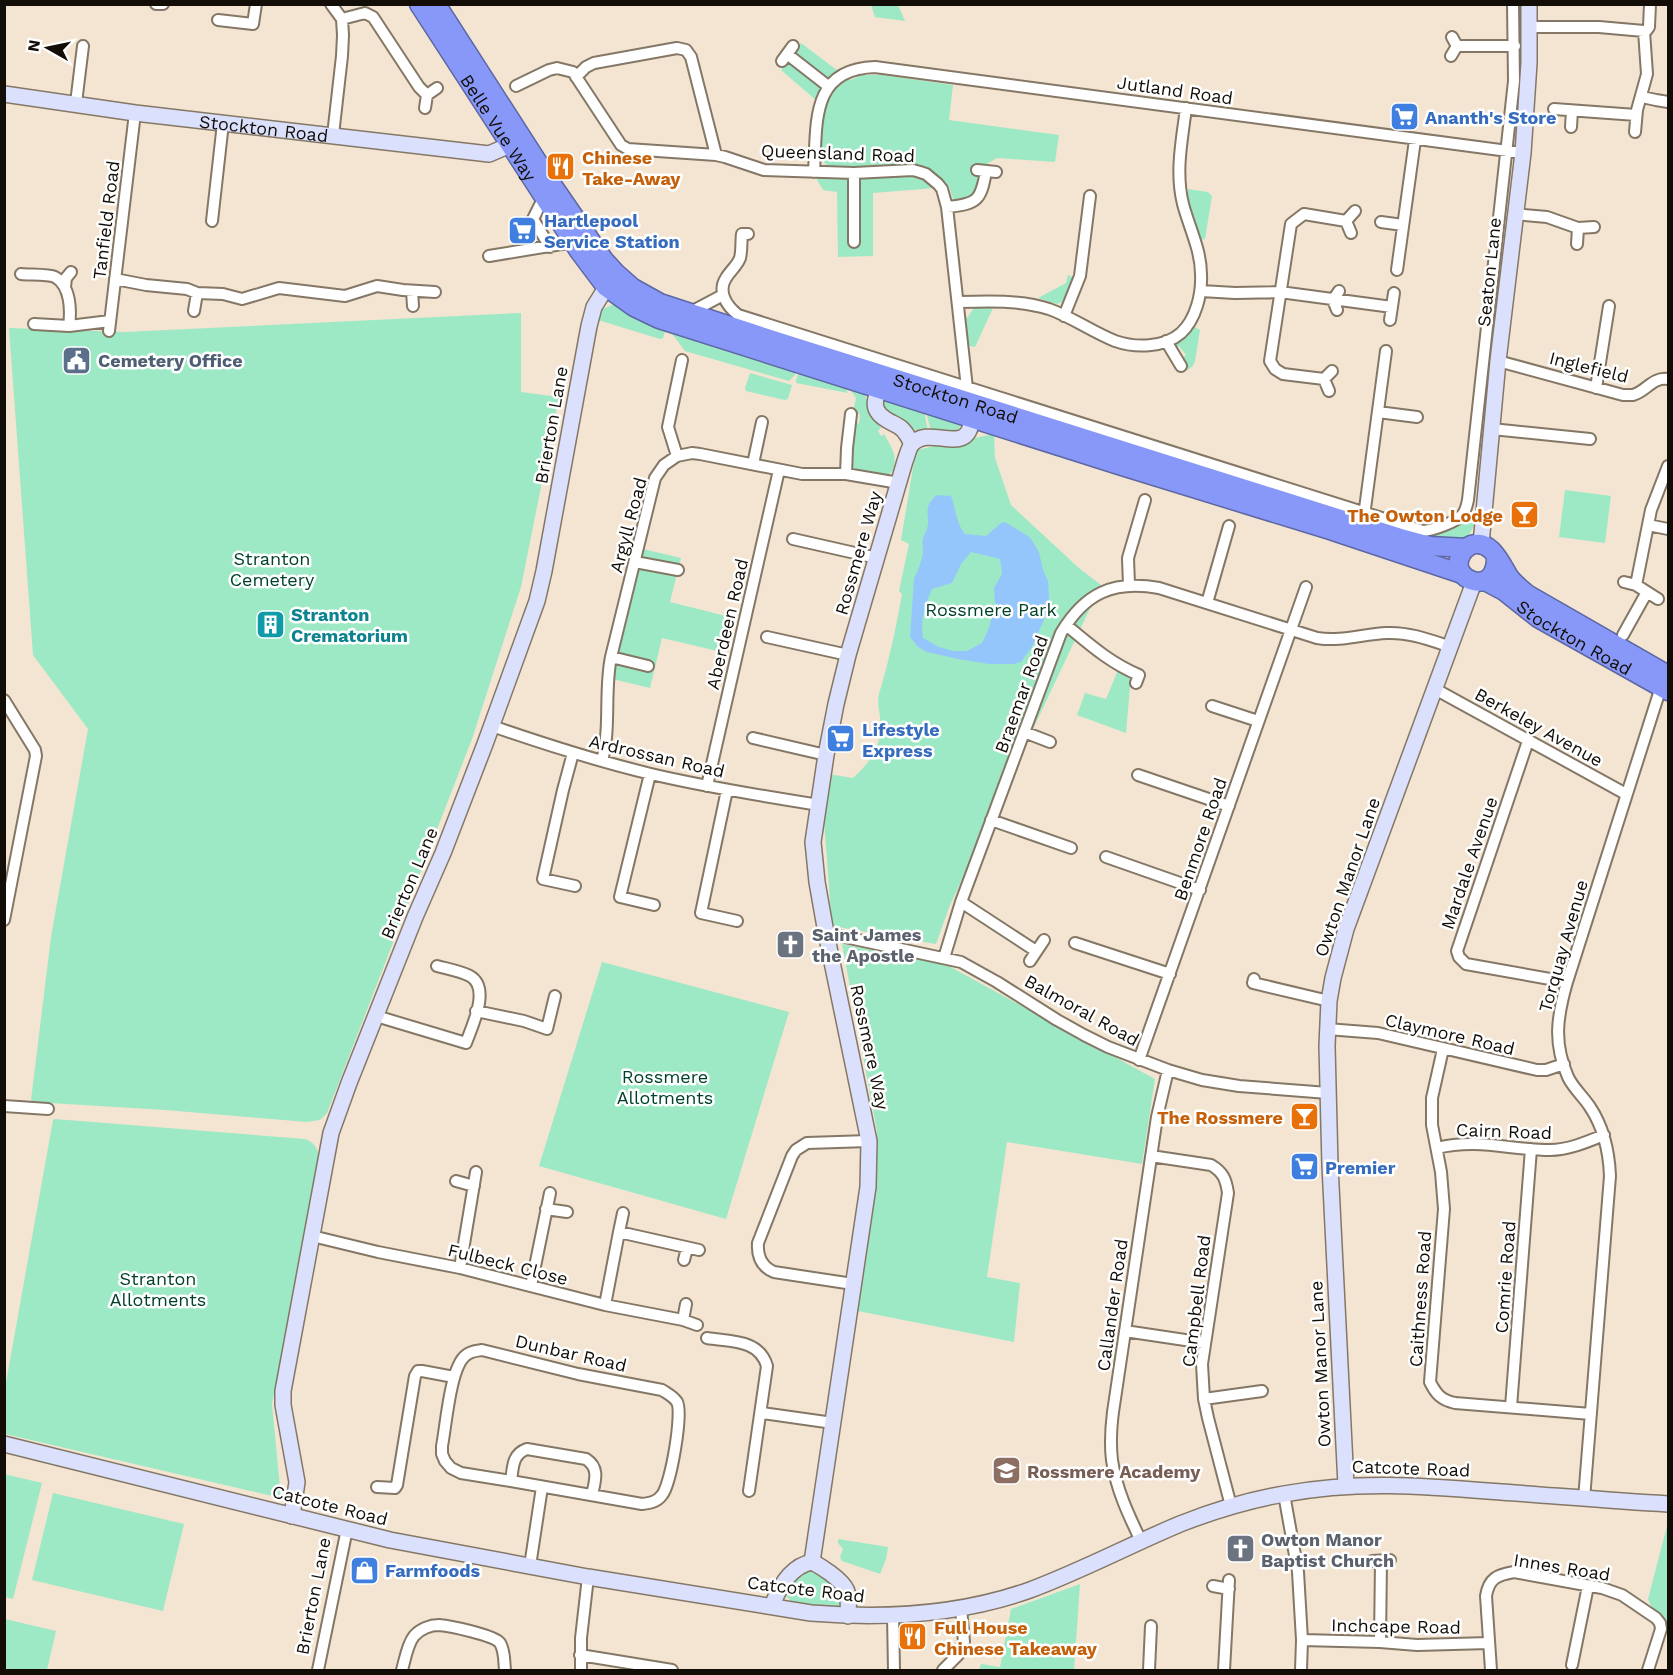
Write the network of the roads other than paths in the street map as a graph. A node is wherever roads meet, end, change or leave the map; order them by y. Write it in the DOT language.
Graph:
graph roads {
  1 [pos="156,4"];
  2 [pos="163,4"];
  3 [pos="256,4"];
  4 [pos="331,4"];
  5 [pos="419,4"];
  6 [pos="436,4"];
  7 [pos="1513,4"];
  8 [pos="1529,4"];
  9 [pos="1650,4"];
  10 [pos="342,19"];
  11 [pos="218,20"];
  12 [pos="1529,27"];
  13 [pos="1644,31"];
  14 [pos="83,46"];
  15 [pos="1453,46"];
  16 [pos="1515,46"];
  17 [pos="787,54"];
  18 [pos="576,77"];
  19 [pos="533,78"];
  20 [pos="516,86"];
  21 [pos="828,86"];
  22 [pos="437,88"];
  23 [pos="539,89"];
  24 [pos="4,94"];
  25 [pos="427,95"];
  26 [pos="1642,97"];
  27 [pos="1668,102"];
  28 [pos="76,103"];
  29 [pos="425,108"];
  30 [pos="1186,108"];
  31 [pos="1554,109"];
  32 [pos="1572,111"];
  33 [pos="135,113"];
  34 [pos="1636,115"];
  35 [pos="223,123"];
  36 [pos="1571,127"];
  37 [pos="1635,132"];
  38 [pos="333,135"];
  39 [pos="515,138"];
  40 [pos="1415,140"];
  41 [pos="1506,151"];
  42 [pos="1522,153"];
  43 [pos="716,155"];
  44 [pos="986,171"];
  45 [pos="814,172"];
  46 [pos="854,172"];
  47 [pos="1090,196"];
  48 [pos="544,197"];
  49 [pos="947,207"];
  50 [pos="1355,211"];
  51 [pos="1514,214"];
  52 [pos="212,221"];
  53 [pos="1346,221"];
  54 [pos="1381,222"];
  55 [pos="1403,225"];
  56 [pos="1594,227"];
  57 [pos="1578,228"];
  58 [pos="1351,233"];
  59 [pos="748,234"];
  60 [pos="854,242"];
  61 [pos="1577,244"];
  62 [pos="550,247"];
  63 [pos="576,247"];
  64 [pos="489,256"];
  65 [pos="1397,270"];
  66 [pos="71,272"];
  67 [pos="21,274"];
  68 [pos="115,279"];
  69 [pos="611,280"];
  70 [pos="64,287"];
  71 [pos="412,291"];
  72 [pos="1201,291"];
  73 [pos="435,292"];
  74 [pos="1280,292"];
  75 [pos="197,293"];
  76 [pos="1394,293"];
  77 [pos="723,295"];
  78 [pos="959,302"];
  79 [pos="413,306"];
  80 [pos="1609,306"];
  81 [pos="1392,307"];
  82 [pos="194,311"];
  83 [pos="689,313"];
  84 [pos="1064,316"];
  85 [pos="1390,320"];
  86 [pos="34,324"];
  87 [pos="69,326"];
  88 [pos="770,340"];
  89 [pos="1166,341"];
  90 [pos="1386,351"];
  91 [pos="682,360"];
  92 [pos="1498,361"];
  93 [pos="1181,366"];
  94 [pos="1668,379"];
  95 [pos="884,383"];
  96 [pos="1596,388"];
  97 [pos="1329,391"];
  98 [pos="970,403"];
  99 [pos="1378,412"];
  100 [pos="851,414"];
  101 [pos="1417,417"];
  102 [pos="762,422"];
  103 [pos="1492,429"];
  104 [pos="1590,438"];
  105 [pos="912,444"];
  106 [pos="677,456"];
  107 [pos="753,464"];
  108 [pos="1668,466"];
  109 [pos="779,470"];
  110 [pos="846,474"];
  111 [pos="899,483"];
  112 [pos="1145,500"];
  113 [pos="1460,517"];
  114 [pos="1363,519"];
  115 [pos="1648,525"];
  116 [pos="1229,526"];
  117 [pos="1668,529"];
  118 [pos="793,539"];
  119 [pos="1474,546"];
  120 [pos="1496,557"];
  121 [pos="877,558"];
  122 [pos="635,562"];
  123 [pos="678,570"];
  124 [pos="1474,579"];
  125 [pos="1624,582"];
  126 [pos="1129,585"];
  127 [pos="1636,585"];
  128 [pos="1306,586"];
  129 [pos="1647,592"];
  130 [pos="1658,599"];
  131 [pos="1207,603"];
  132 [pos="1066,624"];
  133 [pos="1291,629"];
  134 [pos="1623,635"];
  135 [pos="767,637"];
  136 [pos="1451,647"];
  137 [pos="848,655"];
  138 [pos="611,657"];
  139 [pos="648,666"];
  140 [pos="1139,675"];
  141 [pos="1666,684"];
  142 [pos="1435,688"];
  143 [pos="4,700"];
  144 [pos="1212,706"];
  145 [pos="1258,721"];
  146 [pos="492,726"];
  147 [pos="1024,732"];
  148 [pos="753,738"];
  149 [pos="1528,741"];
  150 [pos="1050,742"];
  151 [pos="573,753"];
  152 [pos="826,755"];
  153 [pos="602,761"];
  154 [pos="650,774"];
  155 [pos="1138,775"];
  156 [pos="707,786"];
  157 [pos="727,790"];
  158 [pos="1626,794"];
  159 [pos="819,805"];
  160 [pos="1229,806"];
  161 [pos="991,820"];
  162 [pos="1071,848"];
  163 [pos="1106,857"];
  164 [pos="575,886"];
  165 [pos="1200,890"];
  166 [pos="961,902"];
  167 [pos="654,905"];
  168 [pos="4,920"];
  169 [pos="737,921"];
  170 [pos="826,933"];
  171 [pos="1044,940"];
  172 [pos="1075,943"];
  173 [pos="944,958"];
  174 [pos="437,966"];
  175 [pos="1170,974"];
  176 [pos="1254,979"];
  177 [pos="1567,982"];
  178 [pos="555,996"];
  179 [pos="1329,1001"];
  180 [pos="476,1011"];
  181 [pos="376,1016"];
  182 [pos="1327,1029"];
  183 [pos="1443,1048"];
  184 [pos="1139,1060"];
  185 [pos="1564,1064"];
  186 [pos="1168,1070"];
  187 [pos="1328,1093"];
  188 [pos="4,1106"];
  189 [pos="48,1108"];
  190 [pos="1604,1135"];
  191 [pos="869,1141"];
  192 [pos="1437,1148"];
  193 [pos="1531,1149"];
  194 [pos="1151,1156"];
  195 [pos="476,1172"];
  196 [pos="456,1181"];
  197 [pos="474,1186"];
  198 [pos="550,1193"];
  199 [pos="546,1209"];
  200 [pos="567,1212"];
  201 [pos="622,1213"];
  202 [pos="619,1233"];
  203 [pos="312,1236"];
  204 [pos="687,1248"];
  205 [pos="699,1250"];
  206 [pos="684,1260"];
  207 [pos="460,1268"];
  208 [pos="853,1284"];
  209 [pos="531,1286"];
  210 [pos="686,1304"];
  211 [pos="605,1305"];
  212 [pos="682,1320"];
  213 [pos="697,1325"];
  214 [pos="1125,1331"];
  215 [pos="707,1338"];
  216 [pos="1205,1343"];
  217 [pos="454,1377"];
  218 [pos="1262,1390"];
  219 [pos="1204,1399"];
  220 [pos="1511,1407"];
  221 [pos="762,1413"];
  222 [pos="1591,1414"];
  223 [pos="833,1423"];
  224 [pos="4,1444"];
  225 [pos="511,1480"];
  226 [pos="1346,1485"];
  227 [pos="377,1487"];
  228 [pos="542,1487"];
  229 [pos="749,1491"];
  230 [pos="1284,1494"];
  231 [pos="592,1495"];
  232 [pos="1584,1499"];
  233 [pos="1668,1504"];
  234 [pos="1231,1506"];
  235 [pos="292,1516"];
  236 [pos="346,1529"];
  237 [pos="1141,1541"];
  238 [pos="1381,1561"];
  239 [pos="812,1562"];
  240 [pos="530,1566"];
  241 [pos="588,1577"];
  242 [pos="1213,1586"];
  243 [pos="1588,1586"];
  244 [pos="772,1606"];
  245 [pos="962,1608"];
  246 [pos="848,1616"];
  247 [pos="893,1616"];
  248 [pos="1150,1626"];
  249 [pos="1302,1640"];
  250 [pos="1380,1642"];
  251 [pos="1489,1643"];
  252 [pos="580,1655"];
  253 [pos="1572,1665"];
  254 [pos="318,1671"];
  255 [pos="402,1671"];
  256 [pos="505,1671"];
  257 [pos="581,1671"];
  258 [pos="672,1671"];
  259 [pos="894,1671"];
  260 [pos="943,1671"];
  261 [pos="1149,1671"];
  262 [pos="1224,1671"];
  263 [pos="1301,1671"];
  264 [pos="1491,1671"];
  265 [pos="1648,1671"];
  1 -- 2 [label="street"];
  3 -- 11 [label="street"];
  4 -- 10 [label="street"];
  5 -- 39 [label="highway, Belle Vue Way"];
  6 -- 39 [label="highway, Stockton Road"];
  7 -- 16 [label="street, Seaton Lane"];
  8 -- 12 [label="street, Seaton Lane"];
  9 -- 13 [label="street"];
  10 -- 25 [label="street"];
  10 -- 38 [label="street"];
  12 -- 13 [label="street"];
  12 -- 42 [label="street, Seaton Lane"];
  13 -- 26 [label="street"];
  14 -- 28 [label="street"];
  15 -- 16 [label="street"];
  16 -- 41 [label="street, Seaton Lane"];
  17 -- 21 [label="street"];
  18 -- 19 [label="street"];
  18 -- 43 [label="street, Queensland Road"];
  18 -- 43 [label="street"];
  19 -- 20 [label="street"];
  19 -- 23 [label="street"];
  21 -- 30 [label="street, Jutland Road"];
  21 -- 45 [label="street"];
  22 -- 25 [label="street"];
  24 -- 28 [label="street, Stockton Road"];
  25 -- 29 [label="street"];
  26 -- 27 [label="street"];
  26 -- 34 [label="street"];
  28 -- 33 [label="street, Stockton Road"];
  30 -- 40 [label="street, Jutland Road"];
  30 -- 72 [label="street"];
  31 -- 32 [label="street"];
  32 -- 34 [label="street"];
  32 -- 36 [label="street"];
  33 -- 35 [label="street, Stockton Road"];
  33 -- 68 [label="street, Tanfield Road"];
  34 -- 37 [label="street"];
  35 -- 38 [label="street, Stockton Road"];
  35 -- 52 [label="street"];
  38 -- 39 [label="street, Stockton Road"];
  39 -- 48 [label="highway, Belle Vue Way"];
  39 -- 69 [label="highway, Stockton Road"];
  40 -- 41 [label="street, Jutland Road"];
  40 -- 55 [label="street"];
  41 -- 42 [label="street, Jutland Road"];
  41 -- 113 [label="street, Seaton Lane"];
  42 -- 51 [label="street, Seaton Lane"];
  43 -- 45 [label="street, Queensland Road"];
  44 -- 49 [label="street"];
  45 -- 46 [label="street, Queensland Road"];
  46 -- 49 [label="street, Queensland Road"];
  46 -- 60 [label="street"];
  47 -- 84 [label="street"];
  48 -- 62 [label="street"];
  48 -- 63 [label="highway, Belle Vue Way"];
  49 -- 78 [label="street, Queensland Road"];
  50 -- 53 [label="street"];
  51 -- 57 [label="street"];
  51 -- 92 [label="street, Seaton Lane"];
  53 -- 58 [label="street"];
  53 -- 74 [label="street"];
  54 -- 55 [label="street"];
  55 -- 65 [label="street"];
  56 -- 57 [label="street"];
  57 -- 61 [label="street"];
  59 -- 77 [label="street"];
  62 -- 63 [label="street"];
  62 -- 64 [label="street"];
  63 -- 69 [label="highway, Stockton Road"];
  66 -- 70 [label="street"];
  67 -- 70 [label="street"];
  68 -- 75 [label="street"];
  68 -- 87 [label="street, Tanfield Road"];
  69 -- 83 [label="highway, Stockton Road"];
  69 -- 88 [label="highway, Stockton Road"];
  69 -- 146 [label="street, Brierton Lane"];
  70 -- 87 [label="street"];
  71 -- 73 [label="street"];
  71 -- 75 [label="street"];
  71 -- 79 [label="street"];
  72 -- 74 [label="street"];
  72 -- 89 [label="street"];
  74 -- 81 [label="street"];
  74 -- 97 [label="street"];
  75 -- 82 [label="street"];
  76 -- 81 [label="street"];
  77 -- 83 [label="street"];
  77 -- 88 [label="street"];
  78 -- 84 [label="street"];
  78 -- 98 [label="street, Queensland Road"];
  80 -- 96 [label="street"];
  81 -- 85 [label="street"];
  83 -- 88 [label="highway, Stockton Road"];
  84 -- 89 [label="street"];
  86 -- 87 [label="street"];
  88 -- 95 [label="highway, Stockton Road"];
  88 -- 98 [label="street, Stockton Road"];
  89 -- 93 [label="street"];
  90 -- 99 [label="street"];
  91 -- 106 [label="street"];
  92 -- 96 [label="street, Inglefield"];
  92 -- 103 [label="street, Seaton Lane"];
  94 -- 96 [label="street, Inglefield"];
  95 -- 98 [label="highway, Stockton Road"];
  95 -- 105 [label="street"];
  98 -- 105 [label="street"];
  98 -- 114 [label="highway, Stockton Road"];
  98 -- 124 [label="highway, Stockton Road"];
  99 -- 101 [label="street"];
  99 -- 114 [label="street"];
  100 -- 110 [label="street"];
  102 -- 107 [label="street"];
  103 -- 104 [label="street"];
  103 -- 119 [label="street, Seaton Lane"];
  105 -- 111 [label="street, Rossmere Way"];
  106 -- 107 [label="street"];
  106 -- 122 [label="street, Argyll Road"];
  107 -- 109 [label="street"];
  108 -- 115 [label="street"];
  109 -- 110 [label="street"];
  109 -- 156 [label="street, Aberdeen Road"];
  110 -- 111 [label="street"];
  111 -- 121 [label="street, Rossmere Way"];
  112 -- 126 [label="street"];
  113 -- 114 [label="street, Stockton Road"];
  114 -- 119 [label="highway, Stockton Road"];
  115 -- 117 [label="street"];
  115 -- 127 [label="street"];
  116 -- 131 [label="street"];
  118 -- 121 [label="street"];
  119 -- 120 [label="highway"];
  119 -- 124 [label="highway"];
  120 -- 124 [label="highway"];
  120 -- 141 [label="highway, Stockton Road"];
  121 -- 137 [label="street, Rossmere Way"];
  122 -- 123 [label="street"];
  122 -- 138 [label="street, Argyll Road"];
  124 -- 136 [label="street, Owton Manor Lane"];
  124 -- 141 [label="highway, Stockton Road"];
  125 -- 127 [label="street"];
  126 -- 131 [label="street, Braemar Road"];
  126 -- 132 [label="street, Braemar Road"];
  127 -- 129 [label="street"];
  128 -- 133 [label="street, Benmore Road"];
  129 -- 130 [label="street"];
  129 -- 134 [label="street"];
  131 -- 133 [label="street, Braemar Road"];
  132 -- 140 [label="street"];
  132 -- 147 [label="street, Braemar Road"];
  133 -- 136 [label="street, Braemar Road"];
  133 -- 145 [label="street, Benmore Road"];
  135 -- 137 [label="street"];
  136 -- 142 [label="street, Owton Manor Lane"];
  137 -- 152 [label="street, Rossmere Way"];
  138 -- 139 [label="street"];
  138 -- 153 [label="street, Argyll Road"];
  141 -- 158 [label="street, Torquay Avenue"];
  142 -- 149 [label="street, Berkeley Avenue"];
  142 -- 179 [label="street, Owton Manor Lane"];
  143 -- 168 [label="street"];
  144 -- 145 [label="street"];
  145 -- 160 [label="street, Benmore Road"];
  146 -- 151 [label="street, Ardrossan Road"];
  146 -- 181 [label="street, Brierton Lane"];
  147 -- 150 [label="street"];
  147 -- 161 [label="street, Braemar Road"];
  148 -- 152 [label="street"];
  149 -- 158 [label="street, Berkeley Avenue"];
  149 -- 177 [label="street, Mardale Avenue"];
  151 -- 153 [label="street, Ardrossan Road"];
  151 -- 164 [label="street"];
  152 -- 159 [label="street, Rossmere Way"];
  153 -- 154 [label="street, Ardrossan Road"];
  154 -- 156 [label="street, Ardrossan Road"];
  154 -- 167 [label="street"];
  155 -- 160 [label="street"];
  156 -- 157 [label="street, Ardrossan Road"];
  157 -- 159 [label="street, Ardrossan Road"];
  157 -- 169 [label="street"];
  158 -- 177 [label="street, Torquay Avenue"];
  159 -- 170 [label="street, Rossmere Way"];
  160 -- 165 [label="street, Benmore Road"];
  161 -- 162 [label="street"];
  161 -- 166 [label="street, Braemar Road"];
  163 -- 165 [label="street"];
  165 -- 175 [label="street, Benmore Road"];
  166 -- 171 [label="street"];
  166 -- 173 [label="street, Braemar Road"];
  170 -- 173 [label="street, Balmoral Road"];
  170 -- 191 [label="street, Rossmere Way"];
  172 -- 175 [label="street"];
  173 -- 184 [label="street, Balmoral Road"];
  174 -- 180 [label="street"];
  175 -- 184 [label="street, Benmore Road"];
  176 -- 179 [label="street"];
  177 -- 185 [label="street, Torquay Avenue"];
  178 -- 180 [label="street"];
  179 -- 182 [label="street, Owton Manor Lane"];
  180 -- 181 [label="street"];
  181 -- 203 [label="street, Brierton Lane"];
  182 -- 183 [label="street, Claymore Road"];
  182 -- 187 [label="street, Owton Manor Lane"];
  183 -- 185 [label="street, Claymore Road"];
  183 -- 192 [label="street, Caithness Road"];
  184 -- 186 [label="street, Balmoral Road"];
  185 -- 190 [label="street, Torquay Avenue"];
  186 -- 187 [label="street, Balmoral Road"];
  186 -- 194 [label="street, Callander Road"];
  187 -- 226 [label="street, Owton Manor Lane"];
  188 -- 189 [label="street"];
  190 -- 193 [label="street, Cairn Road"];
  190 -- 222 [label="street, Torquay Avenue"];
  191 -- 208 [label="street, Rossmere Way"];
  191 -- 208 [label="street"];
  192 -- 193 [label="street, Cairn Road"];
  192 -- 220 [label="street, Caithness Road"];
  193 -- 220 [label="street, Comrie Road"];
  194 -- 214 [label="street, Callander Road"];
  194 -- 216 [label="street, Campbell Road"];
  195 -- 197 [label="street"];
  196 -- 197 [label="street"];
  197 -- 207 [label="street"];
  198 -- 199 [label="street"];
  199 -- 200 [label="street"];
  199 -- 209 [label="street"];
  201 -- 202 [label="street"];
  202 -- 204 [label="street"];
  202 -- 211 [label="street"];
  203 -- 207 [label="street, Fulbeck Close"];
  203 -- 235 [label="street, Brierton Lane"];
  204 -- 205 [label="street"];
  204 -- 206 [label="street"];
  207 -- 209 [label="street, Fulbeck Close"];
  208 -- 223 [label="street, Rossmere Way"];
  209 -- 211 [label="street, Fulbeck Close"];
  210 -- 212 [label="street"];
  211 -- 212 [label="street, Fulbeck Close"];
  212 -- 213 [label="street, Fulbeck Close"];
  214 -- 216 [label="street"];
  214 -- 237 [label="street, Callander Road"];
  215 -- 221 [label="street"];
  216 -- 219 [label="street, Campbell Road"];
  217 -- 225 [label="street, Dunbar Road"];
  217 -- 227 [label="street"];
  217 -- 231 [label="street, Dunbar Road"];
  218 -- 219 [label="street"];
  219 -- 234 [label="street, Campbell Road"];
  220 -- 222 [label="street, Caithness Road"];
  221 -- 223 [label="street"];
  221 -- 229 [label="street"];
  222 -- 232 [label="street, Torquay Avenue"];
  223 -- 239 [label="street, Rossmere Way"];
  224 -- 235 [label="street, Catcote Road"];
  225 -- 228 [label="street, Dunbar Road"];
  225 -- 231 [label="street"];
  226 -- 230 [label="street, Catcote Road"];
  226 -- 232 [label="street, Catcote Road"];
  228 -- 231 [label="street, Dunbar Road"];
  228 -- 240 [label="street"];
  230 -- 234 [label="street, Catcote Road"];
  230 -- 249 [label="street"];
  232 -- 233 [label="street, Catcote Road"];
  234 -- 237 [label="street, Catcote Road"];
  235 -- 236 [label="street, Catcote Road"];
  236 -- 240 [label="street, Catcote Road"];
  236 -- 254 [label="street, Brierton Lane"];
  237 -- 245 [label="street, Catcote Road"];
  238 -- 250 [label="street"];
  239 -- 244 [label="street"];
  239 -- 246 [label="street"];
  240 -- 241 [label="street, Catcote Road"];
  241 -- 244 [label="street, Catcote Road"];
  241 -- 252 [label="street"];
  242 -- 262 [label="street"];
  243 -- 251 [label="street, Innes Road"];
  243 -- 253 [label="street"];
  243 -- 265 [label="street, Innes Road"];
  244 -- 246 [label="street, Catcote Road"];
  245 -- 247 [label="street, Catcote Road"];
  245 -- 260 [label="street"];
  246 -- 247 [label="street, Catcote Road"];
  247 -- 259 [label="street"];
  248 -- 261 [label="street"];
  249 -- 250 [label="street, Inchcape Road"];
  249 -- 263 [label="street"];
  250 -- 251 [label="street, Inchcape Road"];
  251 -- 264 [label="street, Innes Road"];
  252 -- 257 [label="street"];
  252 -- 258 [label="street"];
  255 -- 256 [label="street"];
}
